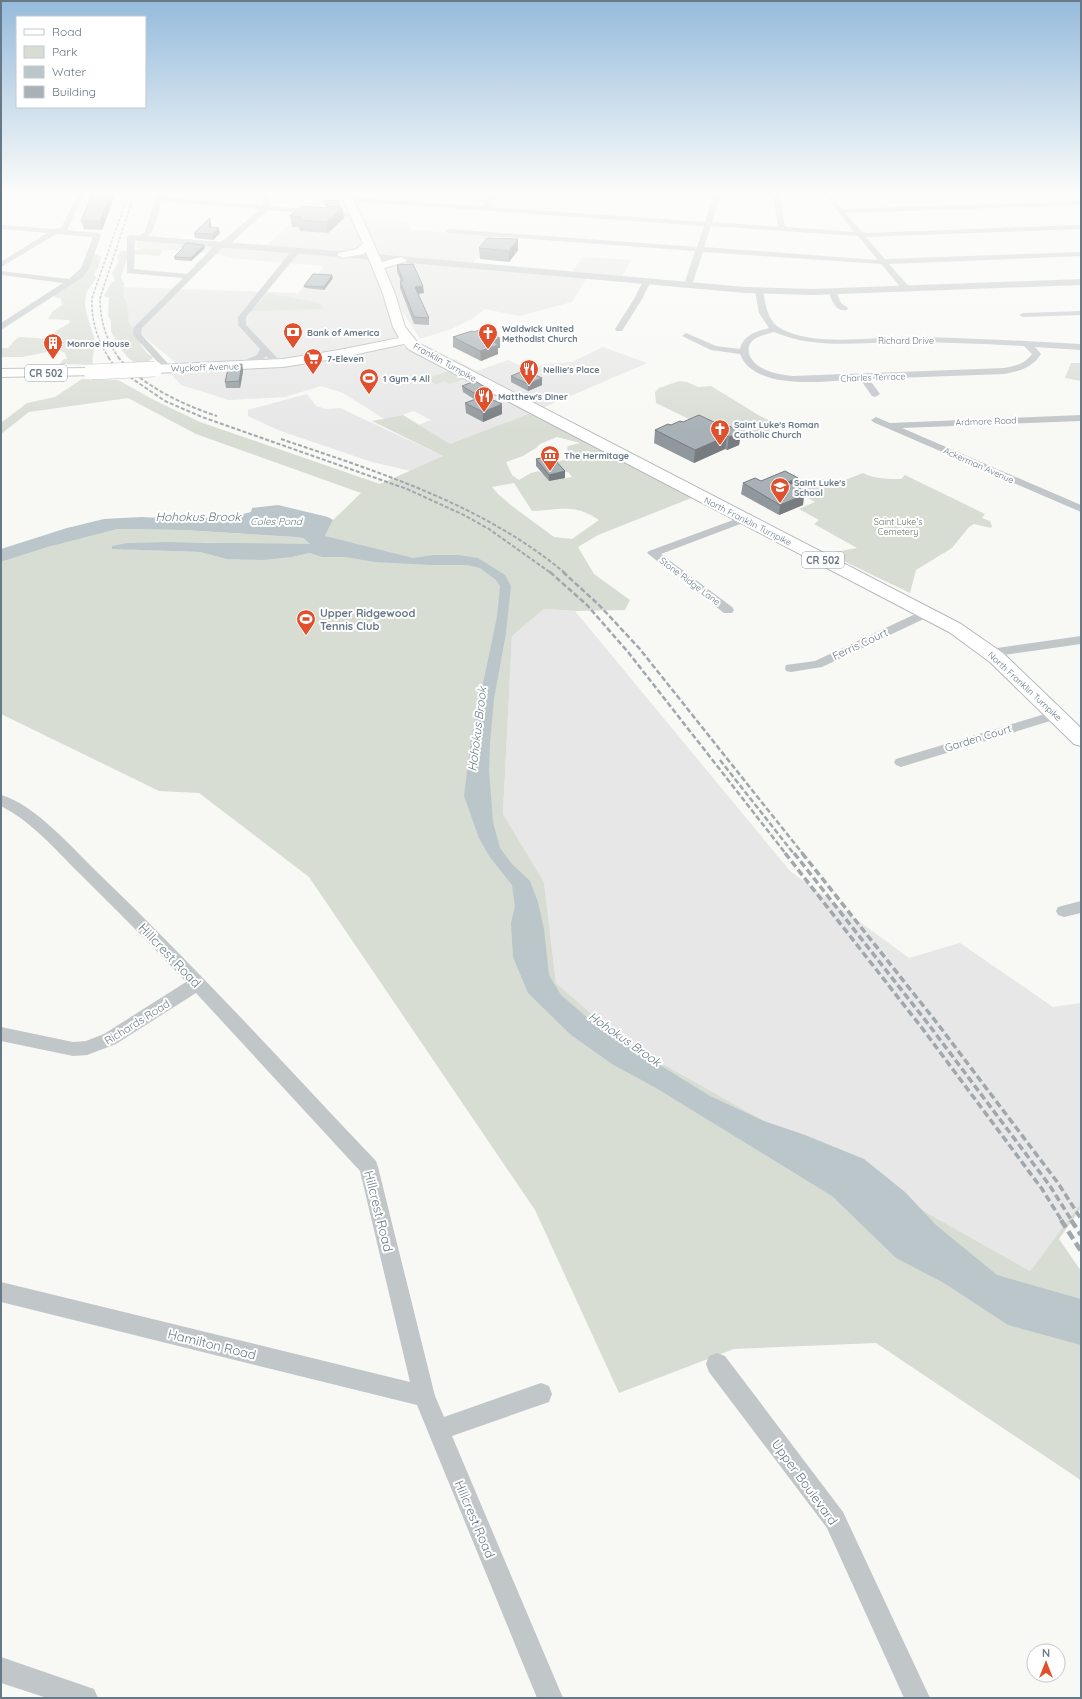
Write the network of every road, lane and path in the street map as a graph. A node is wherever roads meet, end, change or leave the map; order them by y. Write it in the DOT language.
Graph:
graph roads {
  1 [pos="83,271"];
  2 [pos="133,271"];
  3 [pos="193,271"];
  4 [pos="279,271"];
  5 [pos="380,271"];
  6 [pos="528,271"];
  7 [pos="693,271"];
  8 [pos="892,271"];
  9 [pos="1,273"];
  10 [pos="188,276"];
  11 [pos="70,281"];
  12 [pos="647,281"];
  13 [pos="1081,282"];
  14 [pos="688,285"];
  15 [pos="906,288"];
  16 [pos="759,291"];
  17 [pos="832,291"];
  18 [pos="844,308"];
  19 [pos="1081,313"];
  20 [pos="1023,315"];
  21 [pos="3,324"];
  22 [pos="619,329"];
  23 [pos="776,329"];
  24 [pos="686,336"];
  25 [pos="406,340"];
  26 [pos="1027,344"];
  27 [pos="1081,346"];
  28 [pos="264,350"];
  29 [pos="744,352"];
  30 [pos="278,363"];
  31 [pos="241,365"];
  32 [pos="168,368"];
  33 [pos="1,373"];
  34 [pos="864,378"];
  35 [pos="875,394"];
  36 [pos="541,414"];
  37 [pos="1081,418"];
  38 [pos="876,420"];
  39 [pos="890,425"];
  40 [pos="1081,508"];
  41 [pos="744,519"];
  42 [pos="728,610"];
  43 [pos="926,613"];
  44 [pos="1081,640"];
  45 [pos="990,653"];
  46 [pos="791,668"];
  47 [pos="1055,715"];
  48 [pos="1081,739"];
  49 [pos="901,762"];
  50 [pos="1,800"];
  51 [pos="1081,906"];
  52 [pos="1064,911"];
  53 [pos="198,983"];
  54 [pos="1,1034"];
  55 [pos="1,1292"];
  56 [pos="717,1364"];
  57 [pos="541,1394"];
  58 [pos="424,1396"];
  59 [pos="438,1430"];
  60 [pos="1,1670"];
  61 [pos="85,1698"];
  62 [pos="550,1698"];
  63 [pos="917,1698"];
  1 -- 11 [label="street"];
  2 -- 10 [label="street"];
  3 -- 10 [label="street"];
  4 -- 28 [label="street"];
  5 -- 25 [label="main road, Franklin Turnpike"];
  6 -- 12 [label="street"];
  7 -- 14 [label="street"];
  8 -- 15 [label="street"];
  9 -- 11 [label="street"];
  10 -- 32 [label="street"];
  11 -- 21 [label="street"];
  12 -- 14 [label="street"];
  12 -- 22 [label="street"];
  13 -- 15 [label="street"];
  14 -- 16 [label="street"];
  15 -- 17 [label="street"];
  16 -- 17 [label="street"];
  16 -- 23 [label="street, Richard Drive"];
  17 -- 18 [label="street"];
  19 -- 20 [label="street"];
  23 -- 26 [label="street, Richard Drive"];
  23 -- 29 [label="street"];
  24 -- 29 [label="street"];
  25 -- 30 [label="main road, Wyckoff Avenue / CR 502"];
  25 -- 36 [label="main road, Franklin Turnpike / CR 502"];
  26 -- 27 [label="street, Richard Drive"];
  26 -- 34 [label="street, Charles Terrace"];
  28 -- 30 [label="street"];
  28 -- 31 [label="street"];
  29 -- 34 [label="street, Charles Terrace"];
  30 -- 31 [label="main road, Wyckoff Avenue / CR 502"];
  31 -- 32 [label="main road, Wyckoff Avenue / CR 502"];
  32 -- 33 [label="main road, Wyckoff Avenue / CR 502, bridge"];
  34 -- 35 [label="street"];
  36 -- 41 [label="main road, North Franklin Turnpike / CR 502"];
  37 -- 39 [label="street, Ardmore Road"];
  38 -- 39 [label="street, Ackerman Avenue"];
  39 -- 40 [label="street, Ackerman Avenue"];
  41 -- 42 [label="street, Stone Ridge Lane"];
  41 -- 43 [label="main road, North Franklin Turnpike / CR 502"];
  43 -- 45 [label="main road, North Franklin Turnpike / CR 502"];
  43 -- 46 [label="street, Ferris Court"];
  44 -- 45 [label="street"];
  45 -- 47 [label="main road, North Franklin Turnpike / CR 502"];
  47 -- 48 [label="main road, North Franklin Turnpike / CR 502"];
  47 -- 49 [label="street, Garden Court"];
  50 -- 53 [label="street, Hillcrest Road"];
  51 -- 52 [label="street"];
  53 -- 54 [label="street, Richards Road"];
  53 -- 58 [label="street, Hillcrest Road"];
  55 -- 58 [label="street, Hamilton Road"];
  56 -- 63 [label="street, Upper Boulevard"];
  57 -- 59 [label="street"];
  58 -- 59 [label="street, Hillcrest Road"];
  59 -- 62 [label="street, Hillcrest Road"];
  60 -- 61 [label="street"];
}
